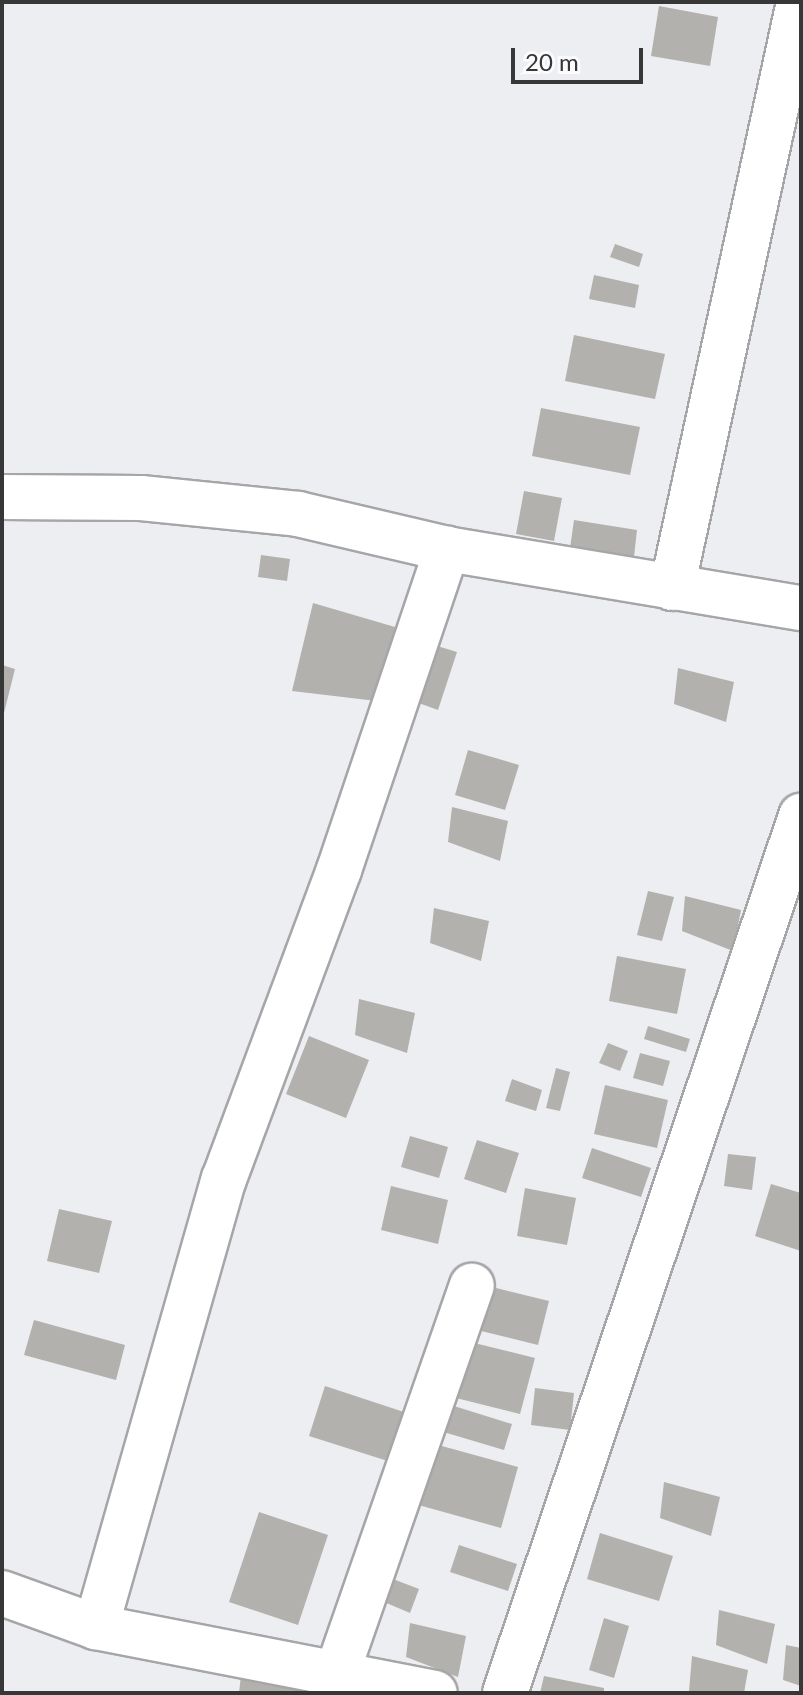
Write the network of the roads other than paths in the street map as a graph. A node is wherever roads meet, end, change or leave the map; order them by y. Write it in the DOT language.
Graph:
graph roads {
  1 [pos="799,2"];
  2 [pos="2,497"];
  3 [pos="447,549"];
  4 [pos="672,588"];
  5 [pos="801,608"];
  6 [pos="801,816"];
  7 [pos="472,1286"];
  8 [pos="2,1593"];
  9 [pos="96,1627"];
  10 [pos="338,1670"];
  11 [pos="435,1693"];
  12 [pos="505,1693"];
  1 -- 4 [label="street"];
  2 -- 3 [label="street"];
  3 -- 4 [label="street"];
  3 -- 9 [label="street"];
  4 -- 5 [label="street"];
  6 -- 12 [label="street"];
  7 -- 10 [label="street"];
  8 -- 9 [label="street"];
  9 -- 10 [label="street"];
  10 -- 11 [label="street"];
}
